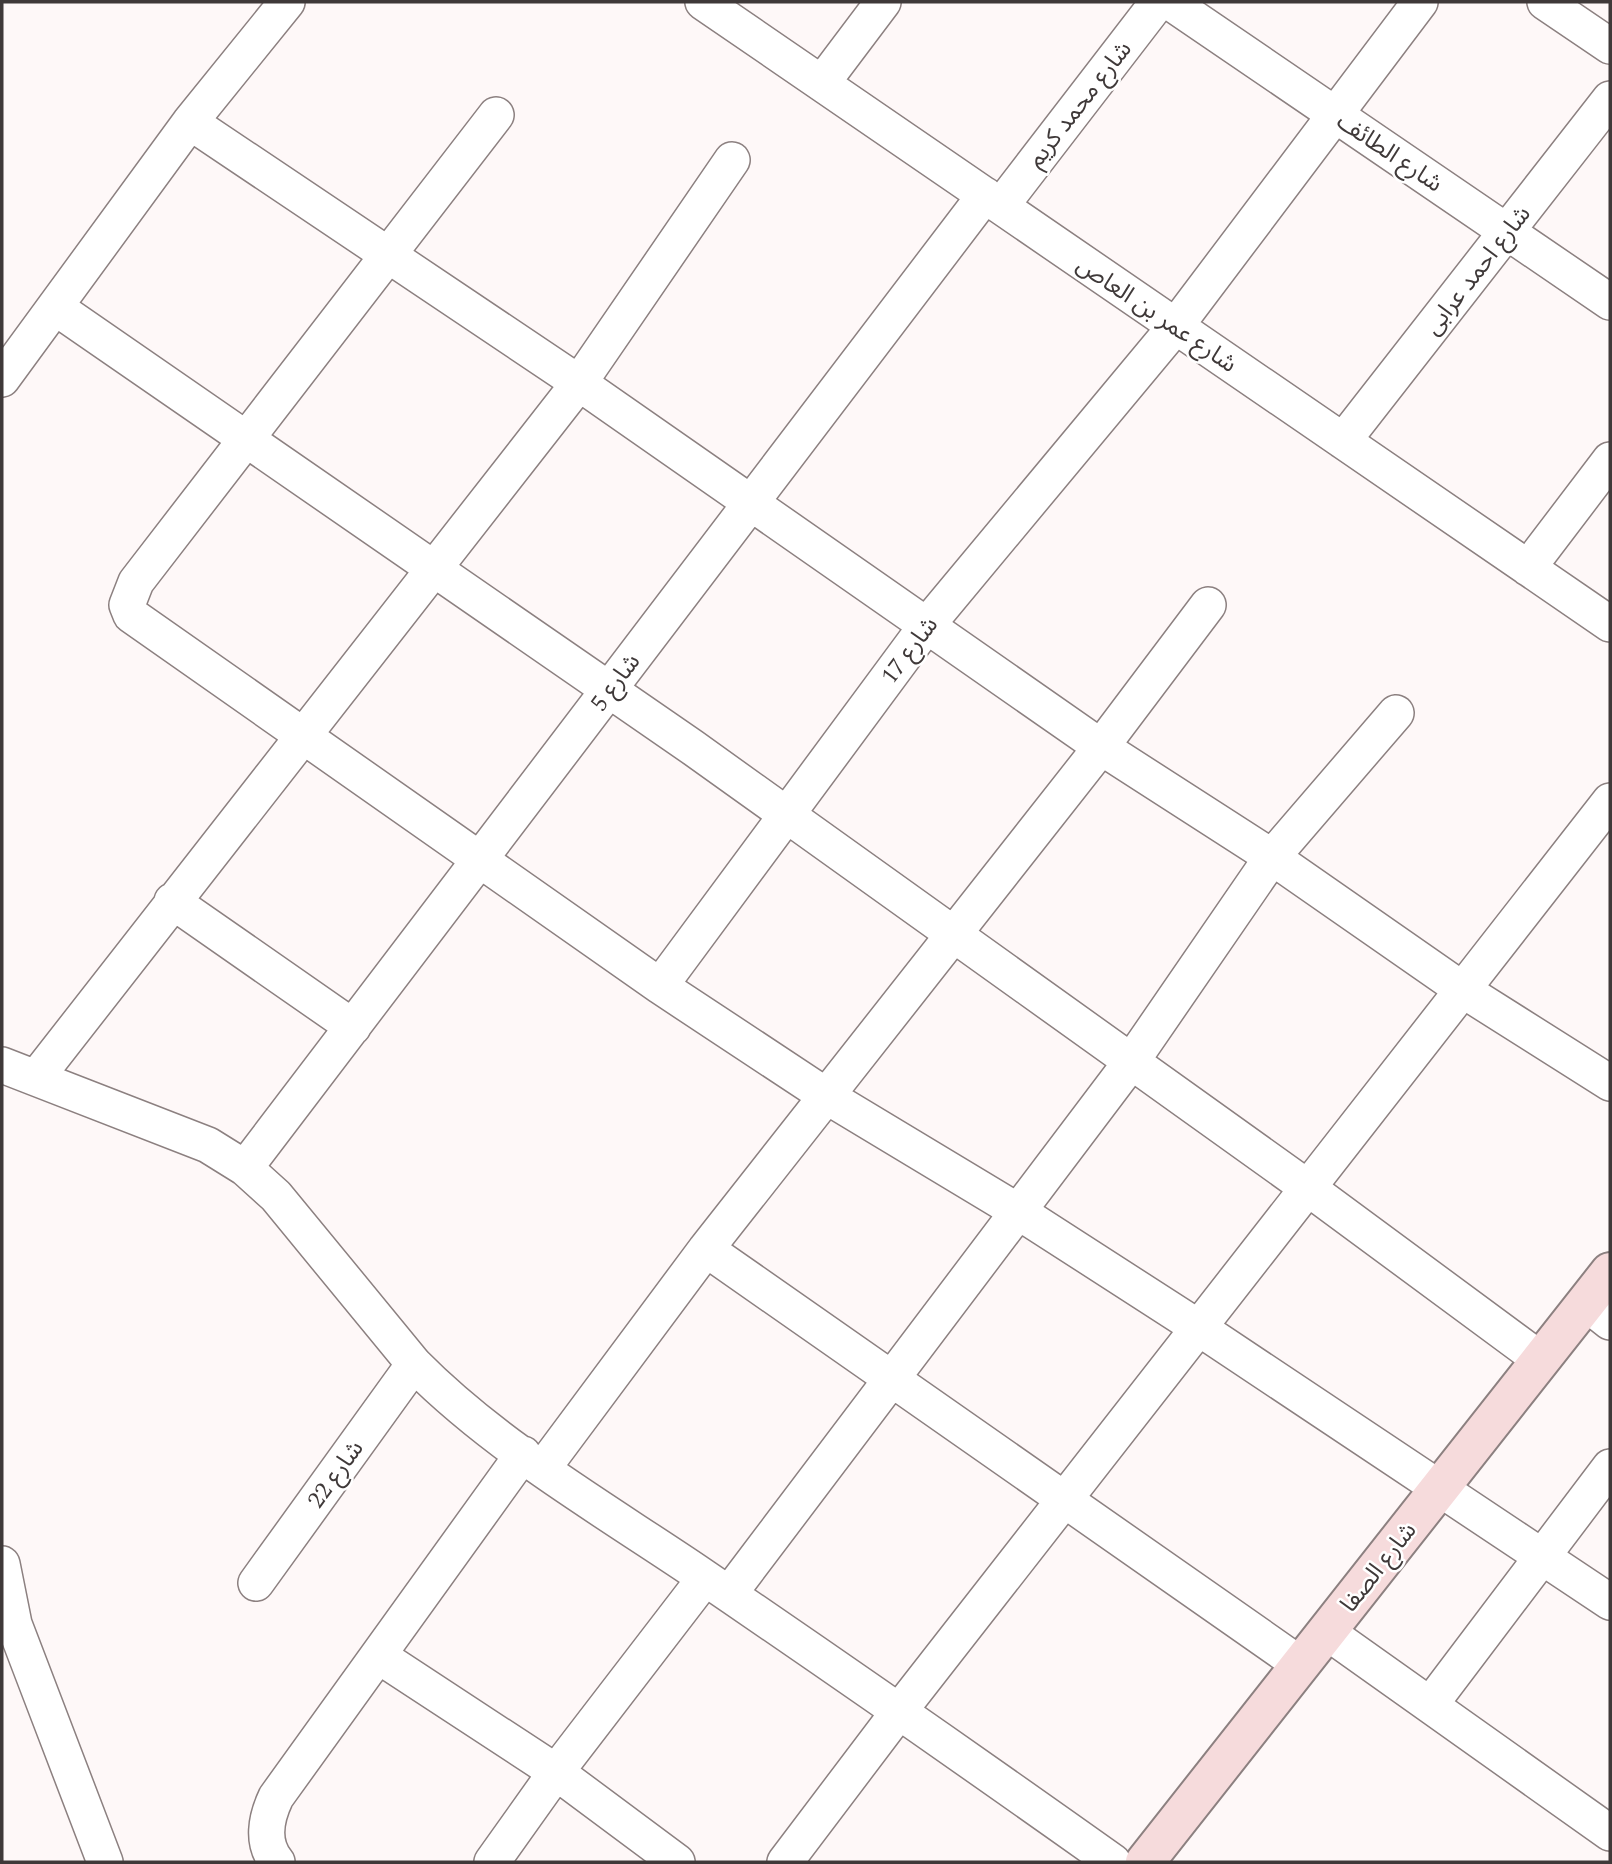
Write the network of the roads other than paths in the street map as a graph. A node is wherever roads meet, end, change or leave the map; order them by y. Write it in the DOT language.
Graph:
graph roads {
  1 [pos="287,2"];
  2 [pos="703,2"];
  3 [pos="883,2"];
  4 [pos="1158,2"];
  5 [pos="1170,2"];
  6 [pos="1420,2"];
  7 [pos="1545,2"];
  8 [pos="1610,46"];
  9 [pos="822,83"];
  10 [pos="1610,99"];
  11 [pos="1335,114"];
  12 [pos="496,115"];
  13 [pos="190,122"];
  14 [pos="732,160"];
  15 [pos="993,201"];
  16 [pos="1507,231"];
  17 [pos="388,255"];
  18 [pos="1610,302"];
  19 [pos="55,307"];
  20 [pos="1175,327"];
  21 [pos="2,379"];
  22 [pos="579,383"];
  23 [pos="245,441"];
  24 [pos="1343,441"];
  25 [pos="1610,460"];
  26 [pos="751,504"];
  27 [pos="1528,568"];
  28 [pos="433,569"];
  29 [pos="1208,605"];
  30 [pos="1610,624"];
  31 [pos="927,625"];
  32 [pos="609,690"];
  33 [pos="1396,713"];
  34 [pos="302,736"];
  35 [pos="1101,747"];
  36 [pos="1610,801"];
  37 [pos="785,816"];
  38 [pos="1272,857"];
  39 [pos="480,860"];
  40 [pos="172,901"];
  41 [pos="953,935"];
  42 [pos="660,986"];
  43 [pos="1463,990"];
  44 [pos="353,1027"];
  45 [pos="1131,1062"];
  46 [pos="2,1065"];
  47 [pos="36,1078"];
  48 [pos="1610,1083"];
  49 [pos="828,1097"];
  50 [pos="245,1168"];
  51 [pos="1308,1188"];
  52 [pos="1019,1212"];
  53 [pos="706,1249"];
  54 [pos="1610,1272"];
  55 [pos="1598,1312"];
  56 [pos="1199,1328"];
  57 [pos="1541,1360"];
  58 [pos="414,1364"];
  59 [pos="892,1377"];
  60 [pos="533,1461"];
  61 [pos="1610,1467"];
  62 [pos="1440,1488"];
  63 [pos="1066,1501"];
  64 [pos="1543,1556"];
  65 [pos="2,1564"];
  66 [pos="256,1583"];
  67 [pos="717,1586"];
  68 [pos="1610,1602"];
  69 [pos="8,1622"];
  70 [pos="1327,1632"];
  71 [pos="379,1656"];
  72 [pos="1301,1665"];
  73 [pos="1430,1705"];
  74 [pos="900,1710"];
  75 [pos="556,1772"];
  76 [pos="1610,1833"];
  77 [pos="1151,1860"];
  78 [pos="105,1862"];
  79 [pos="277,1862"];
  80 [pos="492,1862"];
  81 [pos="677,1862"];
  82 [pos="785,1862"];
  83 [pos="1113,1862"];
  1 -- 13 [label="street"];
  2 -- 9 [label="street, شارع عمر بن العاص"];
  3 -- 9 [label="street"];
  4 -- 15 [label="street, شارع محمد كريم"];
  5 -- 11 [label="street, شارع الطائف"];
  6 -- 11 [label="street, شارع 17"];
  7 -- 8 [label="street"];
  9 -- 15 [label="street, شارع عمر بن العاص"];
  10 -- 16 [label="street, شارع احمد عرابى"];
  11 -- 16 [label="street, شارع الطائف"];
  11 -- 20 [label="street, شارع 17"];
  12 -- 17 [label="street"];
  13 -- 17 [label="street"];
  13 -- 19 [label="street"];
  14 -- 22 [label="street"];
  15 -- 20 [label="street, شارع عمر بن العاص"];
  15 -- 26 [label="street, شارع 5"];
  16 -- 18 [label="street, شارع الطائف"];
  16 -- 24 [label="street, شارع احمد عرابى"];
  17 -- 22 [label="street"];
  17 -- 23 [label="street"];
  19 -- 21 [label="street"];
  19 -- 23 [label="street"];
  20 -- 24 [label="street, شارع عمر بن العاص"];
  20 -- 31 [label="street, شارع 17"];
  22 -- 26 [label="street"];
  22 -- 28 [label="street"];
  23 -- 28 [label="street"];
  23 -- 34 [label="street"];
  24 -- 27 [label="street, شارع عمر بن العاص"];
  25 -- 27 [label="street"];
  26 -- 31 [label="street"];
  26 -- 32 [label="street, شارع 5"];
  27 -- 30 [label="street, شارع عمر بن العاص"];
  28 -- 32 [label="street"];
  28 -- 34 [label="street"];
  29 -- 35 [label="street"];
  31 -- 35 [label="street"];
  31 -- 37 [label="street, شارع 17"];
  32 -- 37 [label="street"];
  32 -- 39 [label="street, شارع 5"];
  33 -- 38 [label="street"];
  34 -- 39 [label="street"];
  34 -- 40 [label="street"];
  35 -- 38 [label="street"];
  35 -- 41 [label="street"];
  36 -- 43 [label="street"];
  37 -- 41 [label="street"];
  37 -- 42 [label="street, شارع 17"];
  38 -- 43 [label="street"];
  38 -- 45 [label="street"];
  39 -- 42 [label="street"];
  39 -- 44 [label="street, شارع 5"];
  40 -- 44 [label="street"];
  40 -- 47 [label="street"];
  41 -- 45 [label="street"];
  41 -- 49 [label="street"];
  42 -- 49 [label="street"];
  43 -- 48 [label="street"];
  43 -- 51 [label="street"];
  44 -- 50 [label="street, شارع 5"];
  45 -- 51 [label="street"];
  45 -- 52 [label="street"];
  46 -- 47 [label="street"];
  47 -- 50 [label="street"];
  49 -- 52 [label="street"];
  49 -- 53 [label="street"];
  50 -- 58 [label="street"];
  51 -- 56 [label="street"];
  51 -- 57 [label="street"];
  52 -- 56 [label="street"];
  52 -- 59 [label="street"];
  53 -- 59 [label="street"];
  53 -- 60 [label="street"];
  54 -- 55 [label="main road, شارع الصفا"];
  55 -- 57 [label="main road, شارع الصفا"];
  56 -- 62 [label="street"];
  56 -- 63 [label="street"];
  57 -- 62 [label="main road, شارع الصفا"];
  58 -- 60 [label="street"];
  58 -- 66 [label="street, شارع 22"];
  59 -- 63 [label="street"];
  59 -- 67 [label="street"];
  60 -- 67 [label="street"];
  60 -- 71 [label="street"];
  61 -- 64 [label="street"];
  62 -- 64 [label="street"];
  62 -- 70 [label="main road, شارع الصفا"];
  63 -- 72 [label="street"];
  63 -- 74 [label="street"];
  64 -- 68 [label="street"];
  64 -- 73 [label="street"];
  65 -- 69 [label="street"];
  67 -- 74 [label="street"];
  67 -- 75 [label="street"];
  69 -- 78 [label="street"];
  70 -- 72 [label="main road, شارع الصفا"];
  70 -- 73 [label="street"];
  71 -- 75 [label="street"];
  71 -- 79 [label="street"];
  72 -- 77 [label="main road, شارع الصفا"];
  73 -- 76 [label="street"];
  74 -- 82 [label="street"];
  74 -- 83 [label="street"];
  75 -- 80 [label="street"];
  75 -- 81 [label="street"];
}
